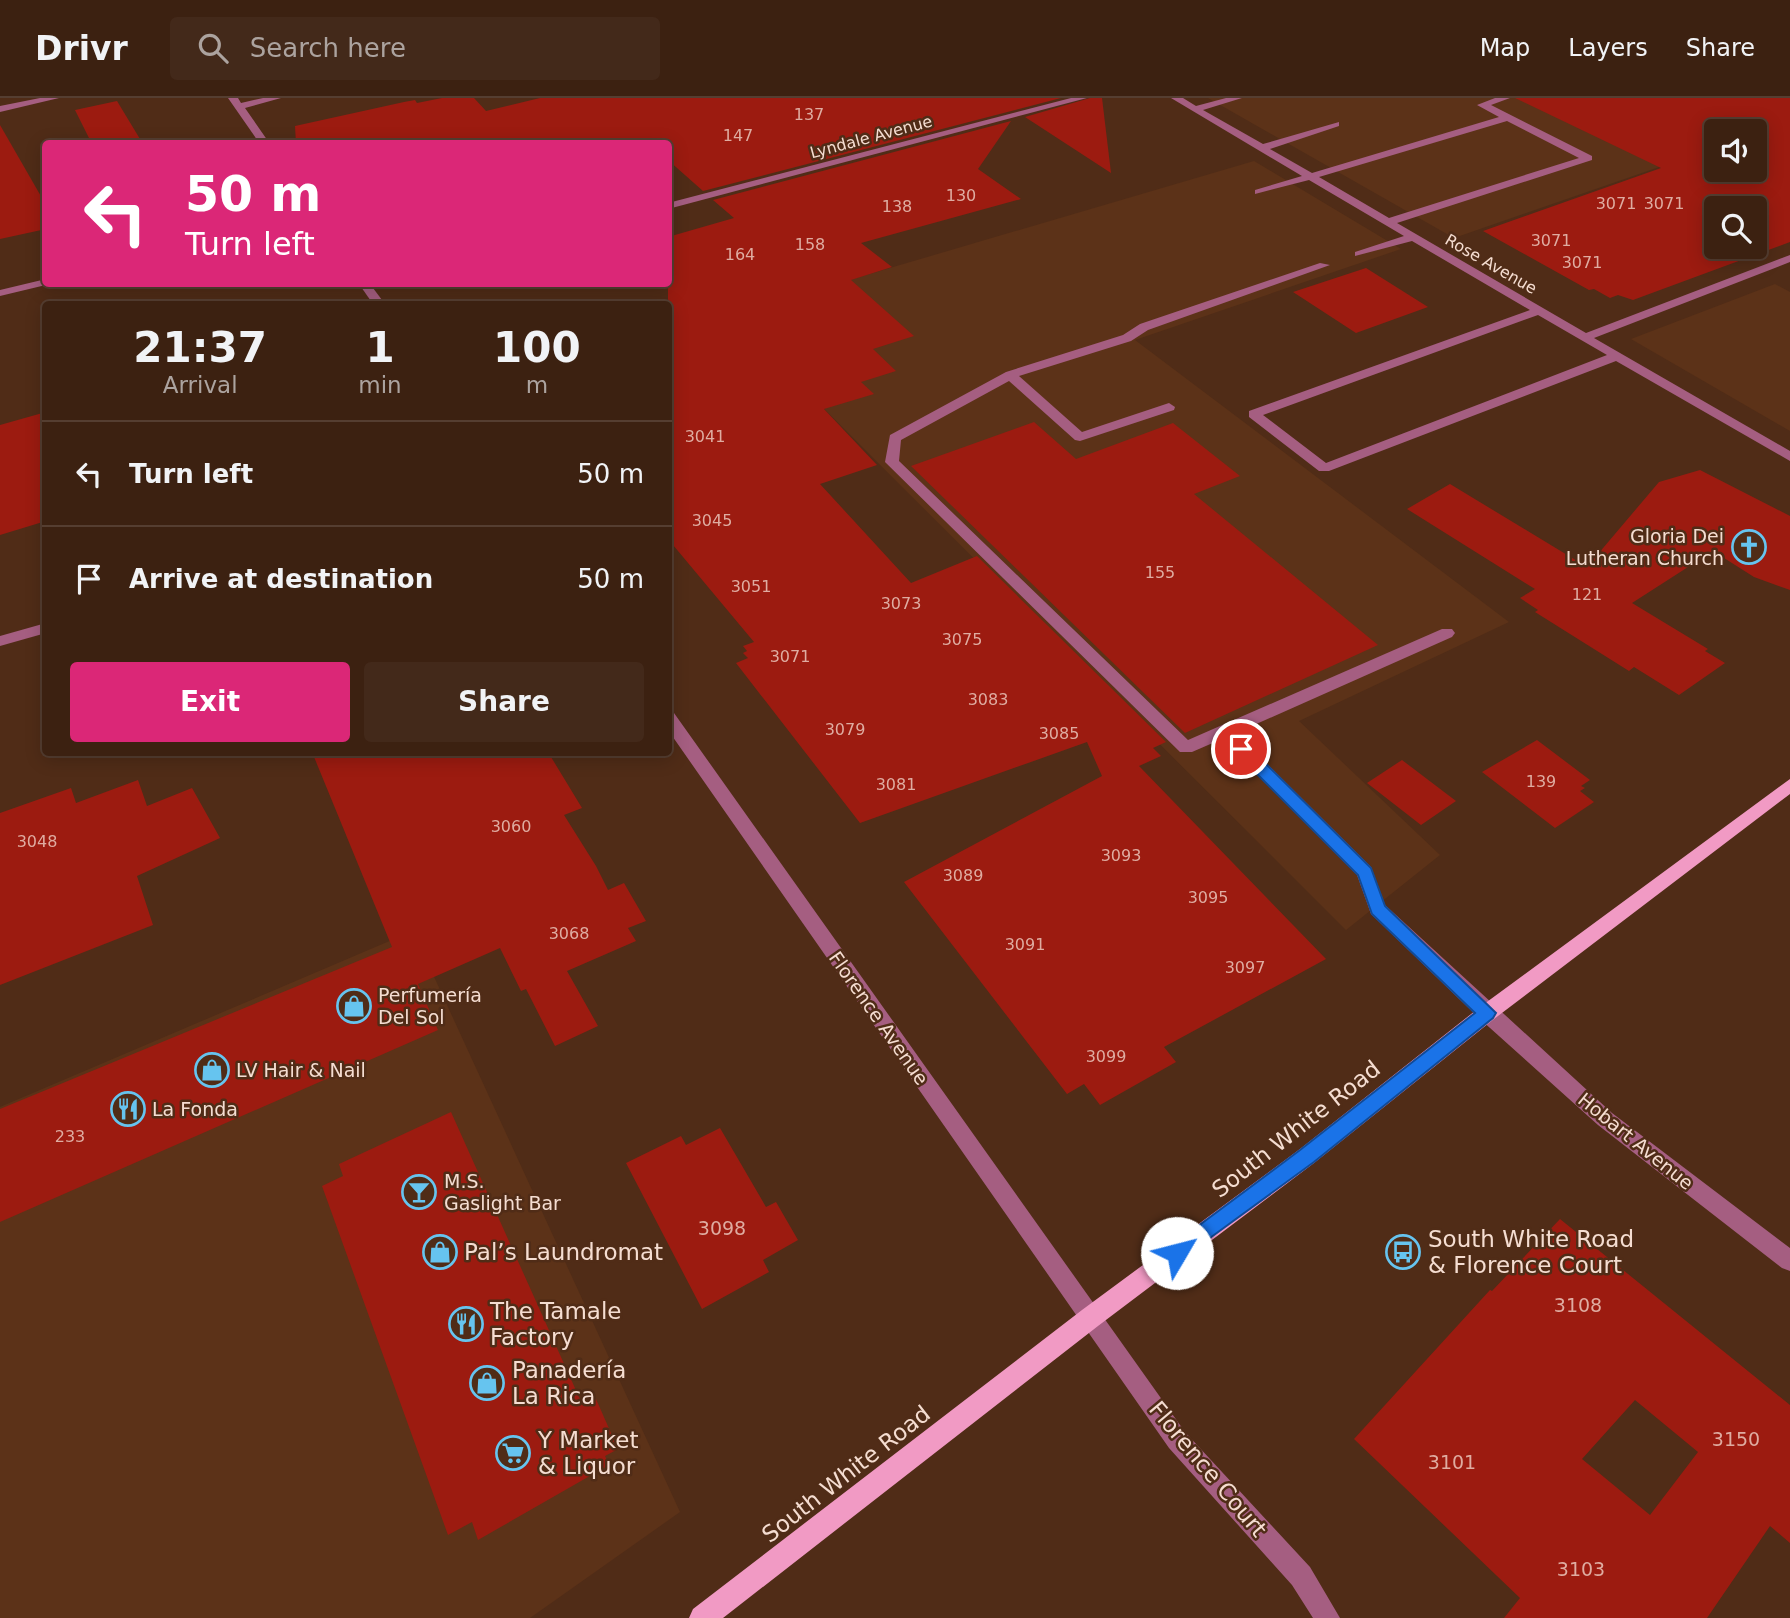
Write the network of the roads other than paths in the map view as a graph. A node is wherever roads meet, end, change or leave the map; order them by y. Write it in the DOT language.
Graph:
graph roads {
  1 [pos="54,98"];
  2 [pos="276,98"];
  3 [pos="1082,98"];
  4 [pos="1176,98"];
  5 [pos="1237,98"];
  6 [pos="1505,98"];
  7 [pos="236,102"];
  8 [pos="0,109"];
  9 [pos="1196,109"];
  10 [pos="1508,118"];
  11 [pos="1336,124"];
  12 [pos="262,140"];
  13 [pos="1262,148"];
  14 [pos="1311,177"];
  15 [pos="1259,192"];
  16 [pos="672,205"];
  17 [pos="1388,222"];
  18 [pos="1413,237"];
  19 [pos="1359,254"];
  20 [pos="1790,258"];
  21 [pos="1324,265"];
  22 [pos="42,283"];
  23 [pos="0,293"];
  24 [pos="1540,310"];
  25 [pos="1585,337"];
  26 [pos="1617,356"];
  27 [pos="1010,375"];
  28 [pos="1169,407"];
  29 [pos="1790,457"];
  30 [pos="42,629"];
  31 [pos="1447,634"];
  32 [pos="0,641"];
  33 [pos="672,724"];
  34 [pos="1224,732"];
  35 [pos="1790,786"];
  36 [pos="1487,1013"];
  37 [pos="1790,1262"];
  38 [pos="1090,1318"];
  39 [pos="702,1618"];
  40 [pos="1327,1618"];
  1 -- 8 [label="street"];
  2 -- 7 [label="street"];
  3 -- 16 [label="street, Lyndale Avenue"];
  4 -- 9 [label="street, Rose Avenue"];
  5 -- 9 [label="street"];
  6 -- 10 [label="street"];
  7 -- 12 [label="street"];
  9 -- 13 [label="street, Rose Avenue"];
  10 -- 14 [label="street"];
  10 -- 17 [label="street"];
  11 -- 13 [label="street"];
  13 -- 14 [label="street, Rose Avenue"];
  14 -- 15 [label="street"];
  14 -- 17 [label="street, Rose Avenue"];
  17 -- 18 [label="street, Rose Avenue"];
  18 -- 19 [label="street"];
  18 -- 24 [label="street, Rose Avenue"];
  20 -- 25 [label="street"];
  21 -- 27 [label="street"];
  22 -- 23 [label="street"];
  24 -- 25 [label="street, Rose Avenue"];
  24 -- 26 [label="street"];
  25 -- 26 [label="street, Rose Avenue"];
  26 -- 29 [label="street, Rose Avenue"];
  27 -- 28 [label="street"];
  27 -- 34 [label="street"];
  30 -- 32 [label="street"];
  31 -- 34 [label="street"];
  33 -- 38 [label="street, Florence Avenue"];
  34 -- 36 [label="street, Hobart Avenue"];
  35 -- 36 [label="main road, South White Road"];
  36 -- 37 [label="street, Hobart Avenue"];
  36 -- 38 [label="main road, South White Road"];
  38 -- 39 [label="main road, South White Road"];
  38 -- 40 [label="street, Florence Court"];
}
